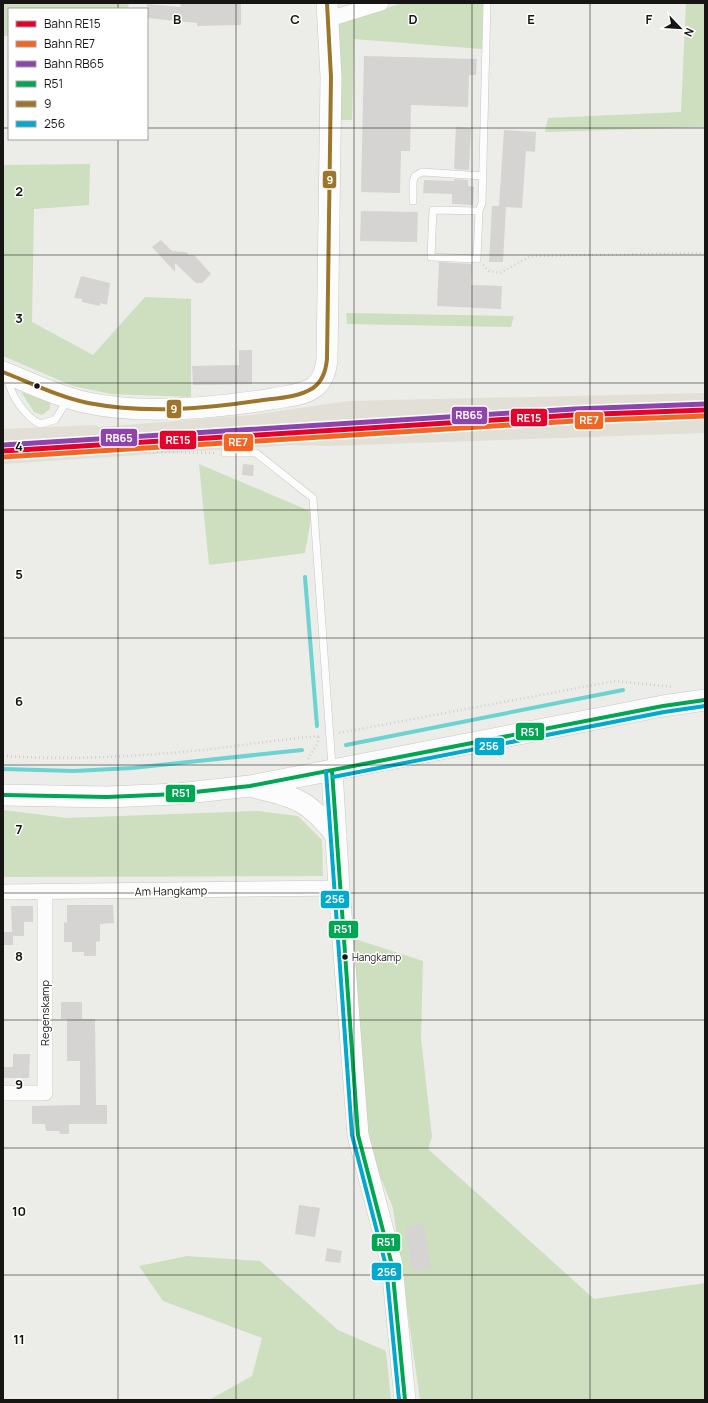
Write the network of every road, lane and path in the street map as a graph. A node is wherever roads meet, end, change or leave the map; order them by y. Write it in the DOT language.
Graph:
graph roads {
  1 [pos="380,3"];
  2 [pos="487,3"];
  3 [pos="328,11"];
  4 [pos="483,176"];
  5 [pos="413,201"];
  6 [pos="478,211"];
  7 [pos="705,253"];
  8 [pos="477,258"];
  9 [pos="5,372"];
  10 [pos="69,398"];
  11 [pos="145,452"];
  12 [pos="225,453"];
  13 [pos="674,687"];
  14 [pos="705,700"];
  15 [pos="330,735"];
  16 [pos="3,756"];
  17 [pos="332,771"];
  18 [pos="250,786"];
  19 [pos="3,795"];
  20 [pos="336,835"];
  21 [pos="339,888"];
  22 [pos="3,892"];
  23 [pos="45,892"];
  24 [pos="3,1093"];
  25 [pos="405,1400"];
  1 -- 3 [label="street"];
  2 -- 4 [label="lane"];
  3 -- 10 [label="street"];
  4 -- 5 [label="lane"];
  4 -- 6 [label="lane"];
  6 -- 8 [label="lane"];
  6 -- 8 [label="lane"];
  7 -- 8 [label="path"];
  9 -- 10 [label="street"];
  9 -- 10 [label="lane"];
  11 -- 12 [label="path"];
  12 -- 15 [label="lane"];
  13 -- 15 [label="path"];
  14 -- 17 [label="street"];
  15 -- 16 [label="path"];
  15 -- 17 [label="lane"];
  17 -- 18 [label="street"];
  17 -- 20 [label="street"];
  18 -- 19 [label="street"];
  18 -- 20 [label="street"];
  20 -- 21 [label="street"];
  21 -- 23 [label="street, Am Hangkamp"];
  21 -- 25 [label="street"];
  22 -- 23 [label="street, Am Hangkamp"];
  23 -- 24 [label="street, Regenskamp"];
}
